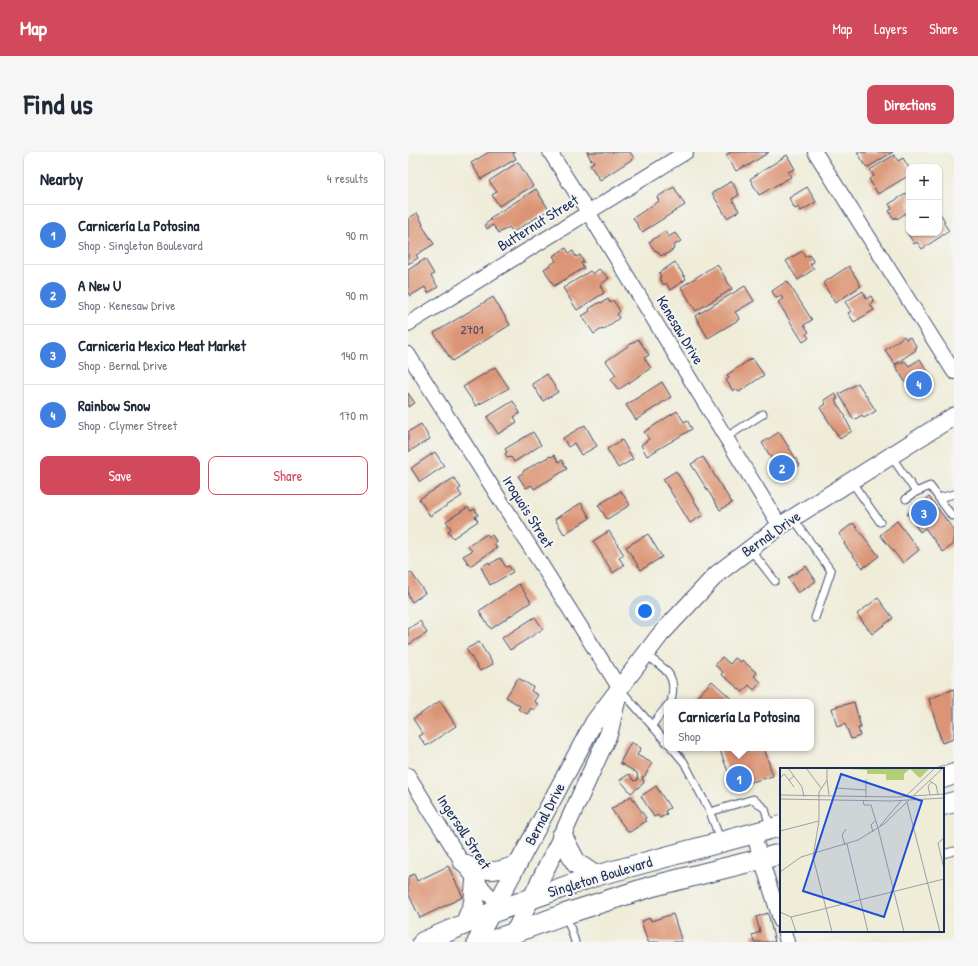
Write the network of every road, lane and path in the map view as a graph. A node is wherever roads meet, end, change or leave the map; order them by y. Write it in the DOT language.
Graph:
graph roads {
  1 [pos="550,152"];
  2 [pos="686,152"];
  3 [pos="814,152"];
  4 [pos="588,212"];
  5 [pos="408,324"];
  6 [pos="408,354"];
  7 [pos="954,372"];
  8 [pos="763,414"];
  9 [pos="954,416"];
  10 [pos="725,438"];
  11 [pos="891,456"];
  12 [pos="851,481"];
  13 [pos="916,492"];
  14 [pos="954,494"];
  15 [pos="939,498"];
  16 [pos="906,499"];
  17 [pos="952,516"];
  18 [pos="786,522"];
  19 [pos="880,522"];
  20 [pos="750,549"];
  21 [pos="775,581"];
  22 [pos="815,618"];
  23 [pos="646,655"];
  24 [pos="620,689"];
  25 [pos="671,699"];
  26 [pos="664,710"];
  27 [pos="652,725"];
  28 [pos="664,739"];
  29 [pos="675,751"];
  30 [pos="954,774"];
  31 [pos="408,775"];
  32 [pos="944,778"];
  33 [pos="954,802"];
  34 [pos="944,805"];
  35 [pos="710,812"];
  36 [pos="768,829"];
  37 [pos="562,836"];
  38 [pos="721,842"];
  39 [pos="954,851"];
  40 [pos="780,854"];
  41 [pos="944,854"];
  42 [pos="760,860"];
  43 [pos="462,862"];
  44 [pos="519,863"];
  45 [pos="595,876"];
  46 [pos="476,881"];
  47 [pos="776,893"];
  48 [pos="532,897"];
  49 [pos="494,908"];
  50 [pos="566,914"];
  51 [pos="780,916"];
  52 [pos="466,923"];
  53 [pos="784,932"];
  54 [pos="512,937"];
  55 [pos="423,942"];
  56 [pos="476,942"];
  57 [pos="489,942"];
  58 [pos="575,942"];
  59 [pos="787,942"];
  1 -- 4 [label="street, Kenesaw Drive"];
  2 -- 4 [label="street, Butternut Street"];
  3 -- 7 [label="street"];
  4 -- 5 [label="street, Butternut Street"];
  4 -- 10 [label="street, Kenesaw Drive"];
  6 -- 24 [label="street, Iroquois Street"];
  8 -- 10 [label="lane"];
  9 -- 11 [label="street, Bernal Drive"];
  10 -- 18 [label="street, Kenesaw Drive"];
  11 -- 12 [label="street, Bernal Drive"];
  11 -- 13 [label="lane"];
  12 -- 18 [label="street, Bernal Drive"];
  12 -- 19 [label="lane"];
  13 -- 15 [label="lane"];
  13 -- 16 [label="lane"];
  14 -- 15 [label="lane"];
  15 -- 17 [label="lane"];
  18 -- 20 [label="street, Bernal Drive"];
  18 -- 22 [label="lane"];
  20 -- 21 [label="lane"];
  20 -- 23 [label="street, Bernal Drive"];
  23 -- 24 [label="street, Bernal Drive"];
  23 -- 25 [label="lane"];
  24 -- 27 [label="lane"];
  24 -- 37 [label="street, Bernal Drive"];
  24 -- 44 [label="street, Bernal Drive"];
  26 -- 27 [label="lane"];
  27 -- 28 [label="lane"];
  29 -- 35 [label="lane"];
  30 -- 32 [label="main road"];
  31 -- 43 [label="street, Ingersoll Street"];
  33 -- 34 [label="main road"];
  35 -- 36 [label="lane"];
  35 -- 38 [label="lane"];
  36 -- 38 [label="main road, Singleton Boulevard"];
  36 -- 42 [label="street"];
  37 -- 45 [label="main road"];
  37 -- 48 [label="street, Bernal Drive"];
  38 -- 45 [label="main road, Singleton Boulevard"];
  39 -- 41 [label="lane"];
  40 -- 42 [label="main road, Singleton Boulevard"];
  42 -- 47 [label="street"];
  42 -- 50 [label="main road, Singleton Boulevard"];
  43 -- 44 [label="street"];
  43 -- 46 [label="street, Ingersoll Street"];
  44 -- 49 [label="street, Bernal Drive"];
  45 -- 48 [label="main road, Singleton Boulevard"];
  46 -- 49 [label="street, Ingersoll Street"];
  46 -- 52 [label="main road"];
  47 -- 51 [label="street"];
  48 -- 49 [label="main road, Singleton Boulevard"];
  48 -- 54 [label="street, Bernal Drive"];
  49 -- 52 [label="main road, Singleton Boulevard"];
  49 -- 56 [label="street, Bernal Drive"];
  50 -- 54 [label="main road, Singleton Boulevard"];
  50 -- 58 [label="lane"];
  52 -- 55 [label="main road, Singleton Boulevard"];
  53 -- 59 [label="street"];
  54 -- 57 [label="main road, Singleton Boulevard"];
}
